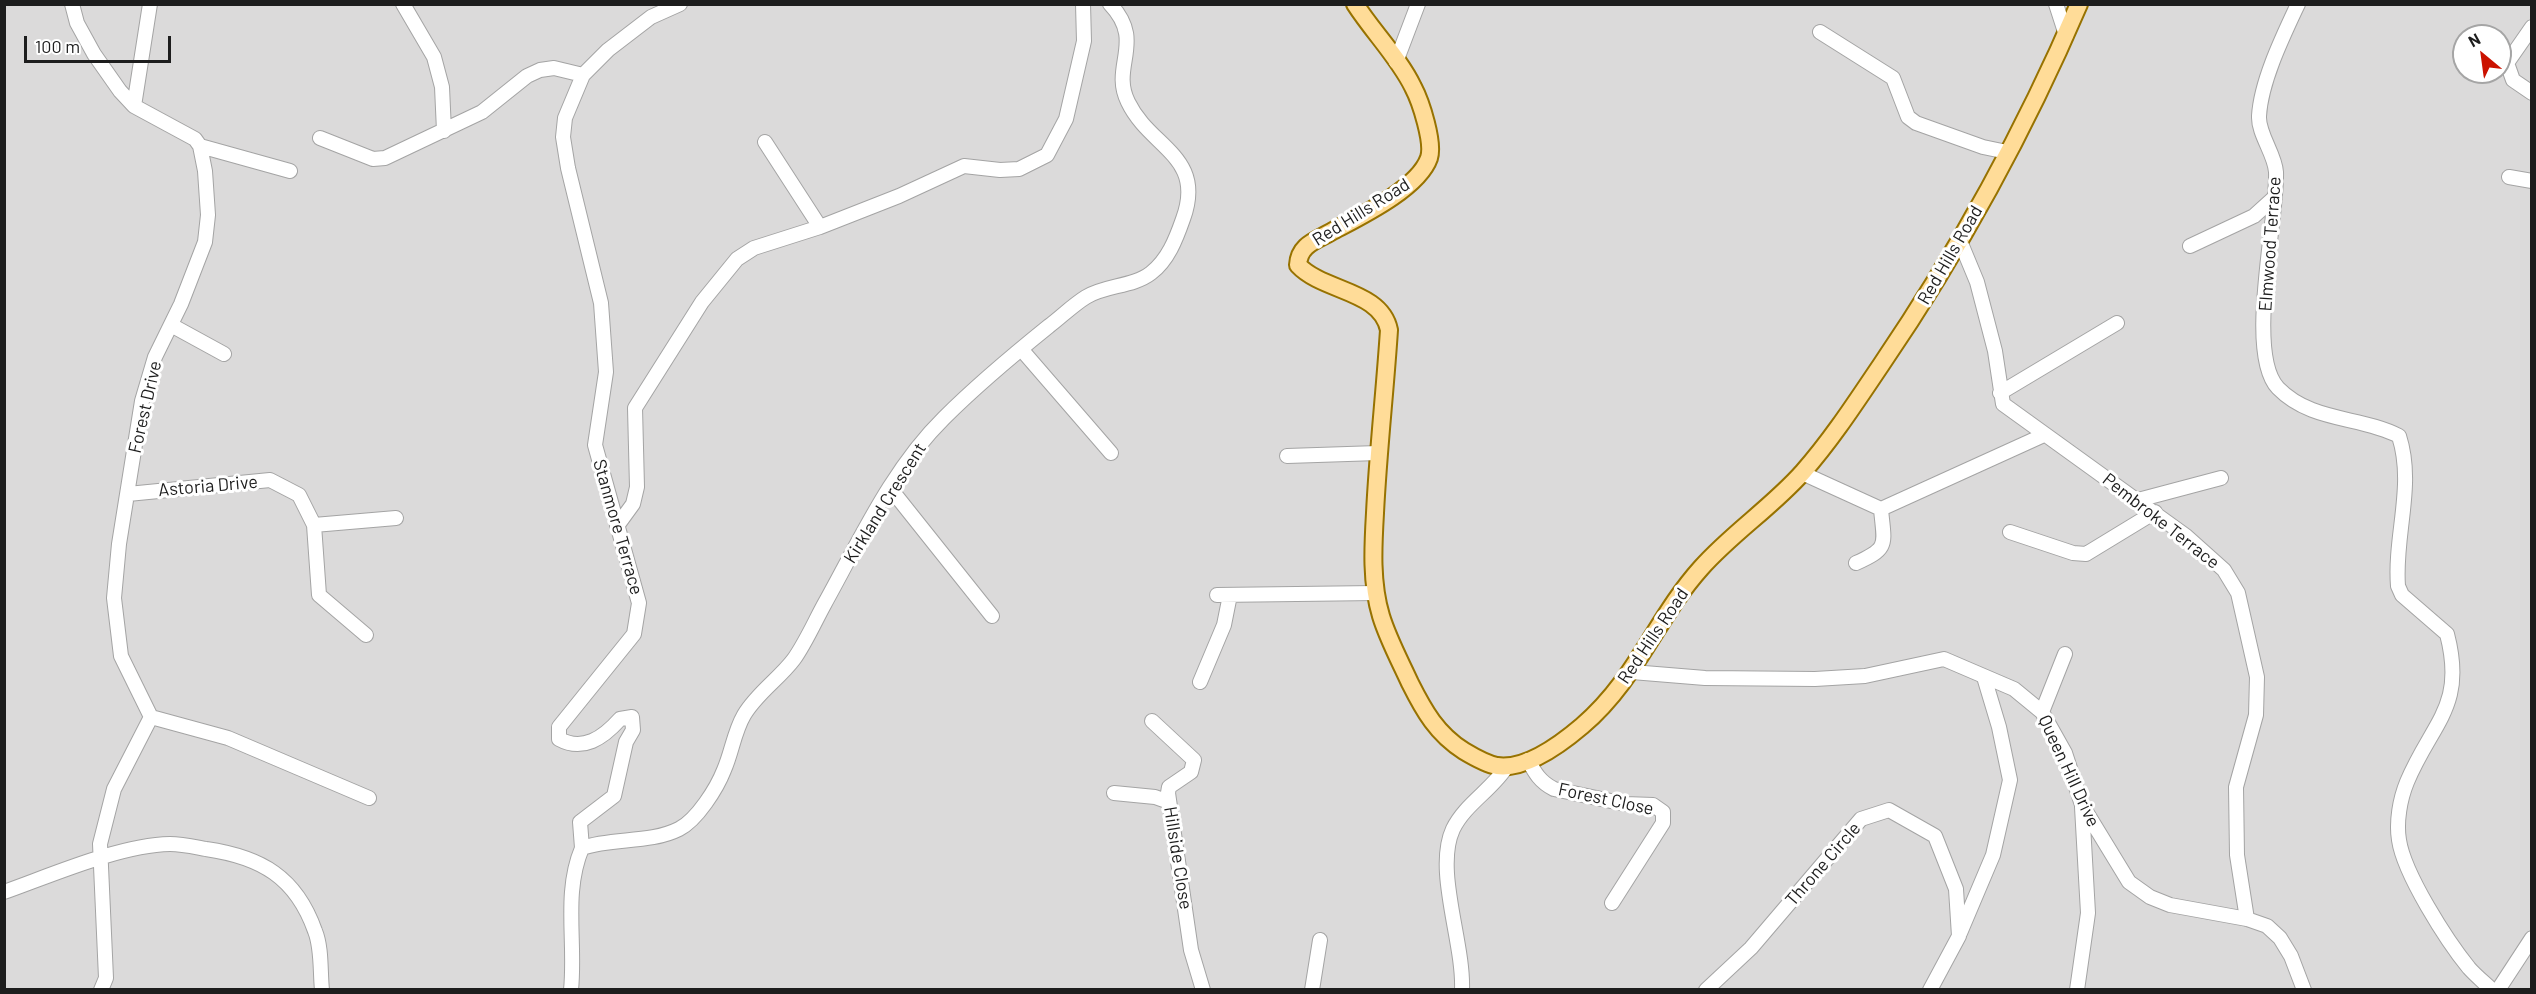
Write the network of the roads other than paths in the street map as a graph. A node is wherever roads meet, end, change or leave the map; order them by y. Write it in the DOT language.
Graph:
graph roads {
  1 [pos="72,4"];
  2 [pos="150,4"];
  3 [pos="403,4"];
  4 [pos="680,4"];
  5 [pos="1083,4"];
  6 [pos="1110,4"];
  7 [pos="1355,4"];
  8 [pos="1418,4"];
  9 [pos="2056,4"];
  10 [pos="2079,4"];
  11 [pos="2298,4"];
  12 [pos="2532,27"];
  13 [pos="1820,32"];
  14 [pos="2066,34"];
  15 [pos="1396,62"];
  16 [pos="583,75"];
  17 [pos="2532,93"];
  18 [pos="134,106"];
  19 [pos="444,131"];
  20 [pos="320,138"];
  21 [pos="765,142"];
  22 [pos="201,146"];
  23 [pos="2007,152"];
  24 [pos="290,171"];
  25 [pos="2509,177"];
  26 [pos="2532,181"];
  27 [pos="2275,197"];
  28 [pos="820,227"];
  29 [pos="1960,241"];
  30 [pos="2190,246"];
  31 [pos="2117,323"];
  32 [pos="171,326"];
  33 [pos="1021,349"];
  34 [pos="224,354"];
  35 [pos="2000,393"];
  36 [pos="2044,435"];
  37 [pos="1111,453"];
  38 [pos="1378,453"];
  39 [pos="1287,456"];
  40 [pos="1802,473"];
  41 [pos="2221,478"];
  42 [pos="890,488"];
  43 [pos="128,494"];
  44 [pos="2138,500"];
  45 [pos="1881,509"];
  46 [pos="2155,512"];
  47 [pos="396,518"];
  48 [pos="314,525"];
  49 [pos="617,526"];
  50 [pos="2010,532"];
  51 [pos="1856,563"];
  52 [pos="1376,593"];
  53 [pos="992,616"];
  54 [pos="366,635"];
  55 [pos="2065,654"];
  56 [pos="1632,672"];
  57 [pos="1984,677"];
  58 [pos="1200,682"];
  59 [pos="2042,712"];
  60 [pos="151,717"];
  61 [pos="1152,721"];
  62 [pos="1528,760"];
  63 [pos="1507,766"];
  64 [pos="1114,793"];
  65 [pos="369,798"];
  66 [pos="1169,802"];
  67 [pos="2082,805"];
  68 [pos="582,848"];
  69 [pos="102,859"];
  70 [pos="4,892"];
  71 [pos="1612,903"];
  72 [pos="2247,919"];
  73 [pos="1959,936"];
  74 [pos="2532,938"];
  75 [pos="1320,940"];
  76 [pos="101,990"];
  77 [pos="322,990"];
  78 [pos="571,990"];
  79 [pos="1203,990"];
  80 [pos="1312,990"];
  81 [pos="1462,990"];
  82 [pos="1706,990"];
  83 [pos="1930,990"];
  84 [pos="2077,990"];
  85 [pos="2304,990"];
  86 [pos="2492,990"];
  87 [pos="2498,990"];
  1 -- 18 [label="street"];
  2 -- 18 [label="street"];
  3 -- 19 [label="street"];
  4 -- 16 [label="street, Stanmore Terrace"];
  5 -- 28 [label="street"];
  6 -- 33 [label="street, Kirkland Crescent"];
  7 -- 15 [label="main road, Red Hills Road"];
  8 -- 15 [label="street"];
  9 -- 14 [label="street"];
  10 -- 14 [label="main road, Red Hills Road"];
  11 -- 27 [label="street, Elmwood Terrace"];
  12 -- 17 [label="street"];
  13 -- 23 [label="street"];
  14 -- 23 [label="main road, Red Hills Road"];
  15 -- 38 [label="main road, Red Hills Road"];
  16 -- 19 [label="street"];
  16 -- 49 [label="street, Stanmore Terrace"];
  18 -- 22 [label="street"];
  19 -- 20 [label="street"];
  21 -- 28 [label="street"];
  22 -- 24 [label="street"];
  22 -- 32 [label="street, Forest Drive"];
  23 -- 29 [label="main road, Red Hills Road"];
  25 -- 26 [label="street"];
  27 -- 30 [label="street"];
  27 -- 86 [label="street, Elmwood Terrace"];
  28 -- 49 [label="street"];
  29 -- 35 [label="street"];
  29 -- 40 [label="main road, Red Hills Road"];
  31 -- 35 [label="street"];
  32 -- 34 [label="street"];
  32 -- 43 [label="street, Forest Drive"];
  33 -- 37 [label="street"];
  33 -- 42 [label="street, Kirkland Crescent"];
  35 -- 36 [label="street, Pembroke Terrace"];
  36 -- 44 [label="street, Pembroke Terrace"];
  36 -- 45 [label="street"];
  38 -- 39 [label="street"];
  38 -- 52 [label="main road, Red Hills Road"];
  40 -- 45 [label="street"];
  40 -- 56 [label="main road, Red Hills Road"];
  41 -- 44 [label="street"];
  42 -- 53 [label="street"];
  42 -- 68 [label="street, Kirkland Crescent"];
  43 -- 48 [label="street, Astoria Drive"];
  43 -- 60 [label="street, Forest Drive"];
  44 -- 46 [label="street, Pembroke Terrace"];
  45 -- 51 [label="street"];
  46 -- 50 [label="street"];
  46 -- 72 [label="street, Pembroke Terrace"];
  47 -- 48 [label="street"];
  48 -- 54 [label="street, Astoria Drive"];
  49 -- 68 [label="street, Stanmore Terrace"];
  52 -- 58 [label="street"];
  52 -- 63 [label="main road, Red Hills Road"];
  55 -- 59 [label="street"];
  56 -- 57 [label="street, Queen Hill Drive"];
  56 -- 62 [label="main road, Red Hills Road"];
  57 -- 59 [label="street, Queen Hill Drive"];
  57 -- 73 [label="street"];
  59 -- 67 [label="street, Queen Hill Drive"];
  60 -- 65 [label="street"];
  60 -- 69 [label="street"];
  61 -- 66 [label="street, Hillside Close"];
  62 -- 63 [label="main road, Red Hills Road"];
  62 -- 71 [label="street, Forest Close"];
  63 -- 81 [label="street"];
  64 -- 66 [label="street"];
  66 -- 79 [label="street, Hillside Close"];
  67 -- 72 [label="street, Queen Hill Drive"];
  67 -- 84 [label="street"];
  68 -- 78 [label="street"];
  69 -- 70 [label="street"];
  69 -- 76 [label="street"];
  69 -- 77 [label="street"];
  72 -- 85 [label="street, Queen Hill Drive"];
  73 -- 82 [label="street, Throne Circle"];
  73 -- 83 [label="street"];
  74 -- 87 [label="street"];
  75 -- 80 [label="street"];
}
